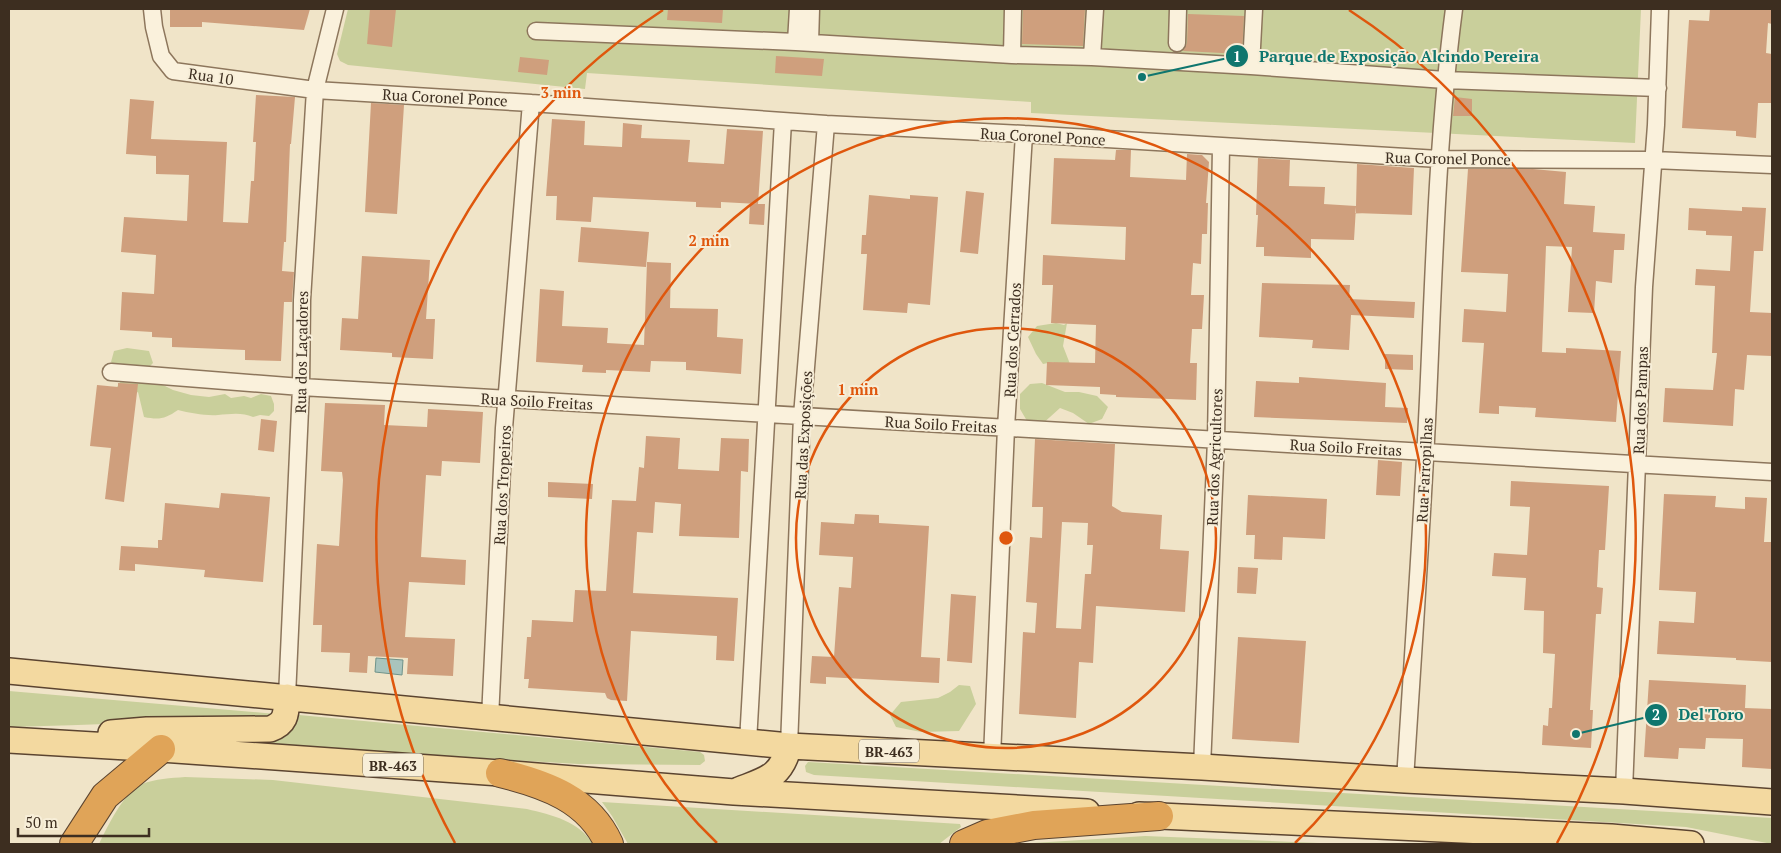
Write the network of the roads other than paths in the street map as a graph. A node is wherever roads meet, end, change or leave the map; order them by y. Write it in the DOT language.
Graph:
graph roads {
  1 [pos="152,9"];
  2 [pos="334,9"];
  3 [pos="798,9"];
  4 [pos="811,9"];
  5 [pos="1013,9"];
  6 [pos="1095,9"];
  7 [pos="1178,9"];
  8 [pos="1254,9"];
  9 [pos="1454,9"];
  10 [pos="1660,9"];
  11 [pos="536,31"];
  12 [pos="803,43"];
  13 [pos="1176,43"];
  14 [pos="1012,55"];
  15 [pos="1092,56"];
  16 [pos="1251,66"];
  17 [pos="1445,80"];
  18 [pos="1658,88"];
  19 [pos="315,90"];
  20 [pos="531,103"];
  21 [pos="783,121"];
  22 [pos="826,124"];
  23 [pos="1024,134"];
  24 [pos="1221,147"];
  25 [pos="1439,159"];
  26 [pos="1653,160"];
  27 [pos="1772,165"];
  28 [pos="111,372"];
  29 [pos="301,387"];
  30 [pos="507,399"];
  31 [pos="767,414"];
  32 [pos="802,416"];
  33 [pos="1006,428"];
  34 [pos="1216,440"];
  35 [pos="1425,452"];
  36 [pos="1638,464"];
  37 [pos="1772,472"];
  38 [pos="9,671"];
  39 [pos="287,697"];
  40 [pos="490,718"];
  41 [pos="9,740"];
  42 [pos="51,741"];
  43 [pos="748,742"];
  44 [pos="789,746"];
  45 [pos="161,748"];
  46 [pos="992,757"];
  47 [pos="1202,767"];
  48 [pos="500,773"];
  49 [pos="1405,780"];
  50 [pos="1624,791"];
  51 [pos="734,792"];
  52 [pos="1772,802"];
  53 [pos="1159,816"];
  54 [pos="74,844"];
  55 [pos="609,844"];
  56 [pos="964,844"];
  57 [pos="1691,844"];
  1 -- 19 [label="street, Rua 10"];
  2 -- 19 [label="street, Rua dos Laçadores"];
  3 -- 12 [label="street"];
  4 -- 12 [label="street"];
  5 -- 14 [label="street"];
  6 -- 15 [label="street"];
  7 -- 13 [label="street"];
  8 -- 16 [label="street"];
  9 -- 17 [label="street, Rua Farropilhas"];
  10 -- 18 [label="street, Rua dos Pampas"];
  11 -- 12 [label="street"];
  12 -- 14 [label="street"];
  14 -- 15 [label="street"];
  15 -- 16 [label="street"];
  16 -- 17 [label="street"];
  17 -- 18 [label="street"];
  17 -- 25 [label="street, Rua Farropilhas"];
  18 -- 26 [label="street, Rua dos Pampas"];
  19 -- 20 [label="street, Rua Coronel Ponce"];
  19 -- 29 [label="street, Rua dos Laçadores"];
  20 -- 21 [label="street, Rua Coronel Ponce"];
  20 -- 30 [label="street, Rua dos Tropeiros"];
  21 -- 22 [label="street, Rua Coronel Ponce"];
  21 -- 31 [label="street"];
  22 -- 23 [label="street, Rua Coronel Ponce"];
  22 -- 32 [label="street, Rua das Exposições"];
  23 -- 24 [label="street, Rua Coronel Ponce"];
  23 -- 33 [label="street, Rua dos Cerrados"];
  24 -- 25 [label="street, Rua Coronel Ponce"];
  24 -- 34 [label="street, Rua dos Agricultores"];
  25 -- 26 [label="street, Rua Coronel Ponce"];
  25 -- 35 [label="street, Rua Farropilhas"];
  26 -- 27 [label="street, Rua Coronel Ponce"];
  26 -- 36 [label="street, Rua dos Pampas"];
  28 -- 29 [label="street, Rua Soilo Freitas"];
  29 -- 30 [label="street, Rua Soilo Freitas"];
  29 -- 39 [label="street, Rua dos Laçadores"];
  30 -- 31 [label="street, Rua Soilo Freitas"];
  30 -- 40 [label="street, Rua dos Tropeiros"];
  31 -- 32 [label="street, Rua Soilo Freitas"];
  31 -- 43 [label="street"];
  32 -- 33 [label="street, Rua Soilo Freitas"];
  32 -- 44 [label="street, Rua das Exposições"];
  33 -- 34 [label="street, Rua Soilo Freitas"];
  33 -- 46 [label="street, Rua dos Cerrados"];
  34 -- 35 [label="street, Rua Soilo Freitas"];
  34 -- 47 [label="street, Rua dos Agricultores"];
  35 -- 36 [label="street, Rua Soilo Freitas"];
  35 -- 49 [label="street, Rua Farropilhas"];
  36 -- 37 [label="street, Rua Soilo Freitas"];
  36 -- 50 [label="street, Rua dos Pampas"];
  38 -- 39 [label="main road, BR-463"];
  39 -- 40 [label="main road, BR-463"];
  39 -- 42 [label="main road"];
  40 -- 43 [label="main road, BR-463"];
  41 -- 42 [label="main road, BR-463"];
  42 -- 45 [label="main road, BR-463"];
  43 -- 44 [label="main road, BR-463"];
  44 -- 46 [label="main road, BR-463"];
  44 -- 51 [label="main road"];
  45 -- 48 [label="main road, BR-463"];
  45 -- 54 [label="highway"];
  46 -- 47 [label="main road, BR-463"];
  47 -- 49 [label="main road, BR-463"];
  48 -- 51 [label="main road, BR-463"];
  48 -- 55 [label="highway"];
  49 -- 50 [label="main road, BR-463"];
  50 -- 52 [label="main road, BR-463"];
  51 -- 53 [label="main road, BR-463"];
  53 -- 56 [label="highway"];
  53 -- 57 [label="main road, BR-463"];
}
